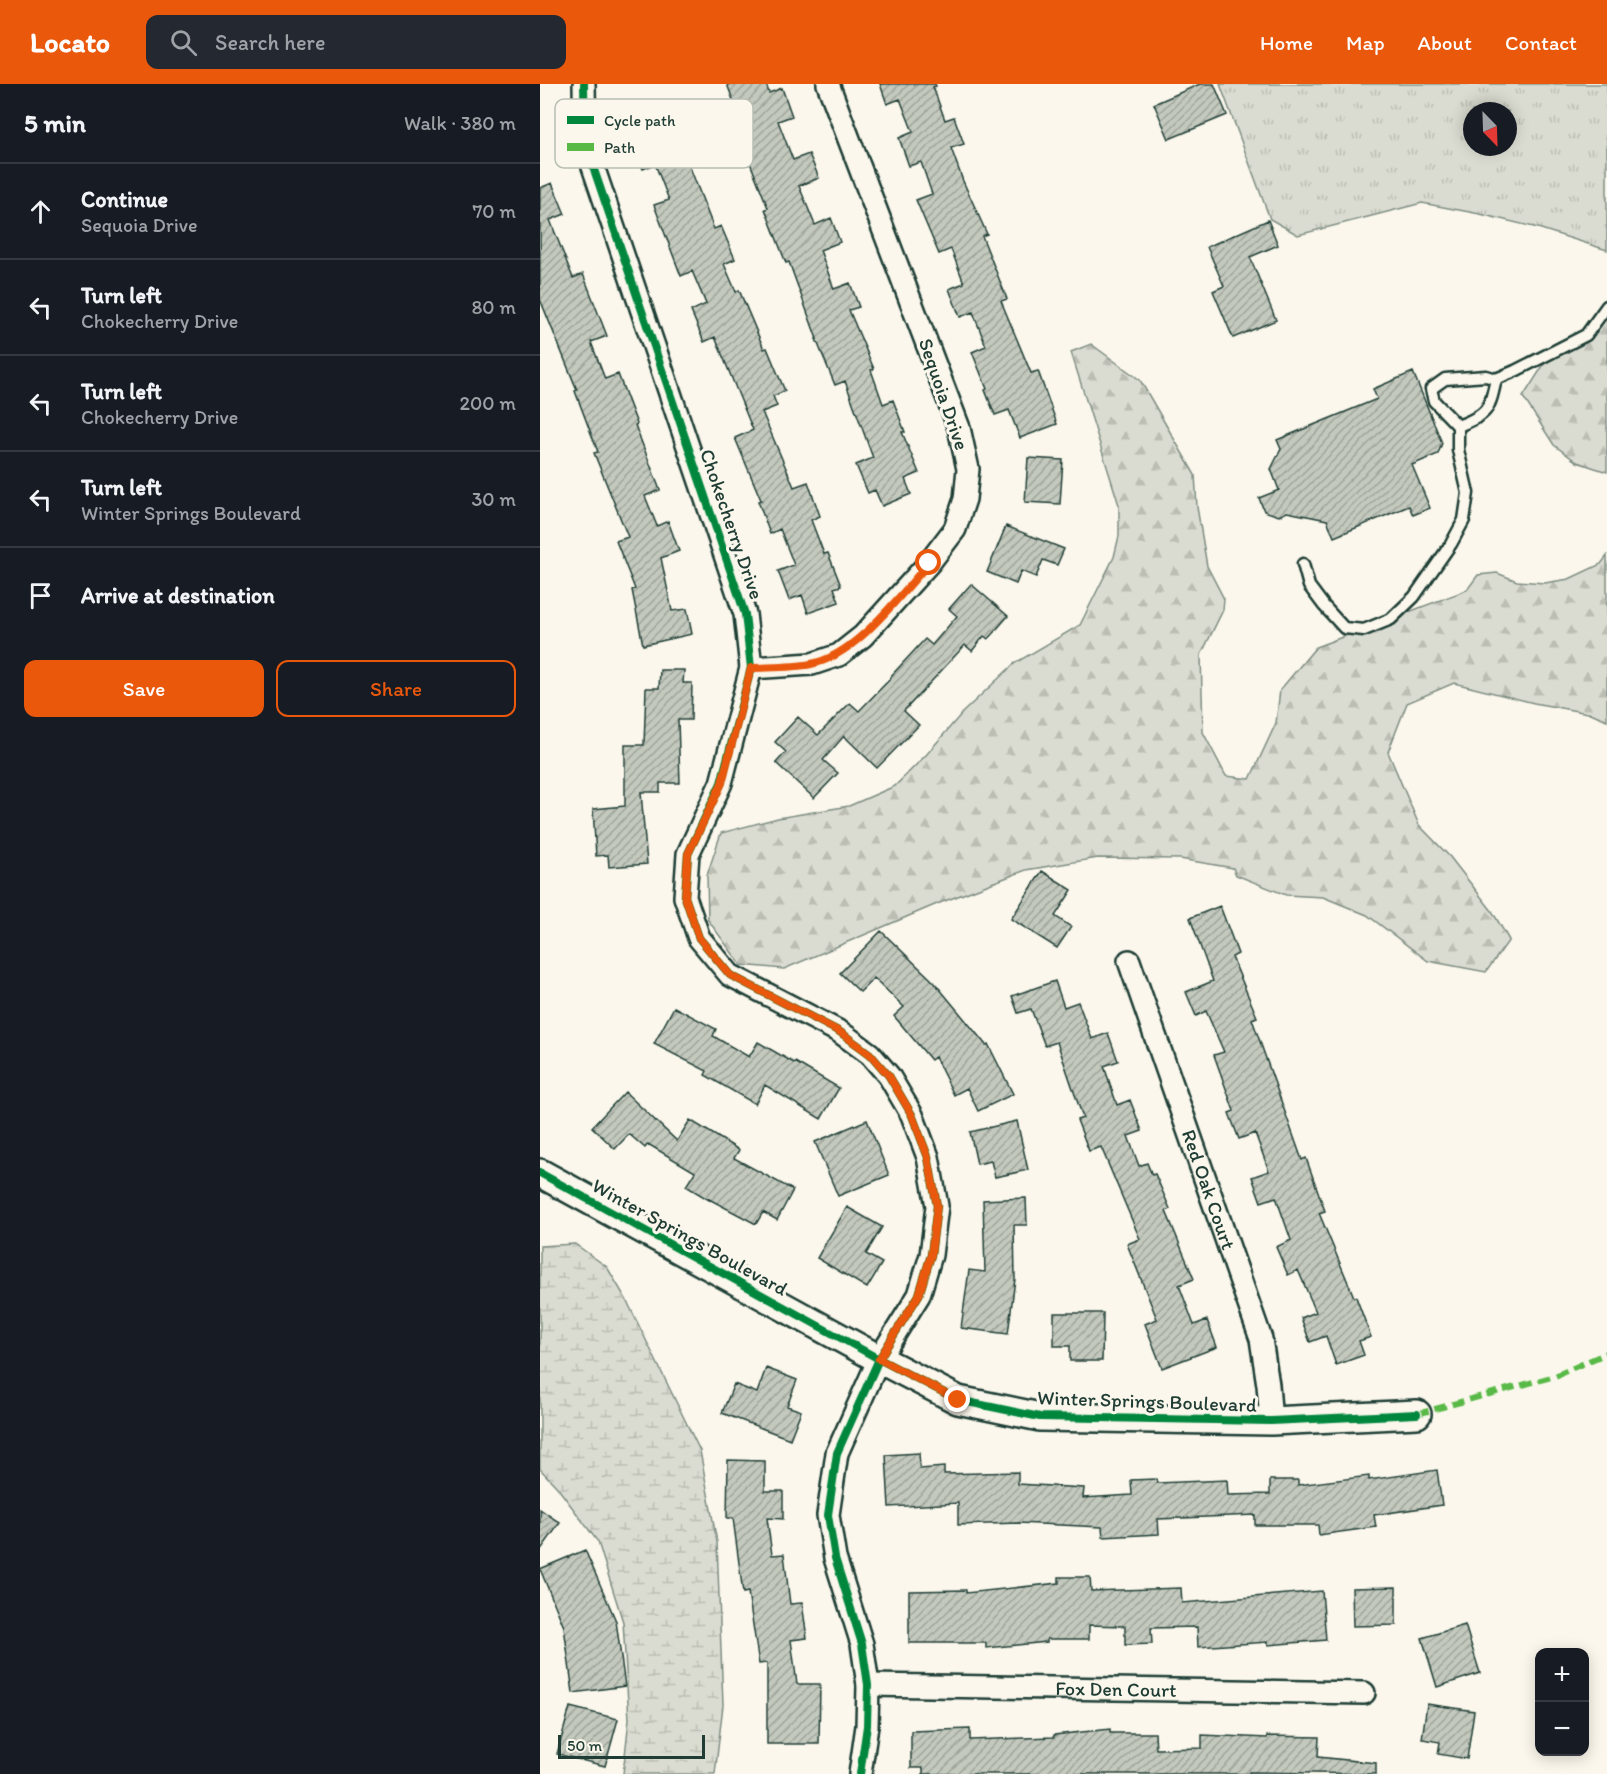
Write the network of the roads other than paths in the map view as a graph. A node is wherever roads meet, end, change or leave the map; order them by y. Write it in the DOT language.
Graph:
graph roads {
  1 [pos="584,84"];
  2 [pos="828,84"];
  3 [pos="584,99"];
  4 [pos="593,168"];
  5 [pos="1607,306"];
  6 [pos="1496,379"];
  7 [pos="1458,426"];
  8 [pos="1303,564"];
  9 [pos="751,668"];
  10 [pos="1129,961"];
  11 [pos="540,1173"];
  12 [pos="879,1359"];
  13 [pos="1417,1414"];
  14 [pos="1271,1421"];
  15 [pos="868,1685"];
  16 [pos="1364,1693"];
  17 [pos="860,1774"];
  1 -- 3 [label="street, Chokecherry Drive"];
  2 -- 9 [label="street, Sequoia Drive"];
  4 -- 9 [label="street, Chokecherry Drive"];
  5 -- 6 [label="lane"];
  6 -- 7 [label="lane"];
  6 -- 7 [label="lane"];
  7 -- 8 [label="lane"];
  9 -- 12 [label="street, Chokecherry Drive"];
  10 -- 14 [label="street, Red Oak Court"];
  11 -- 12 [label="street, Winter Springs Boulevard"];
  12 -- 14 [label="street, Winter Springs Boulevard"];
  12 -- 15 [label="street, Chokecherry Drive"];
  13 -- 14 [label="street, Winter Springs Boulevard"];
  15 -- 16 [label="street, Fox Den Court"];
  15 -- 17 [label="street, Chokecherry Drive"];
}
